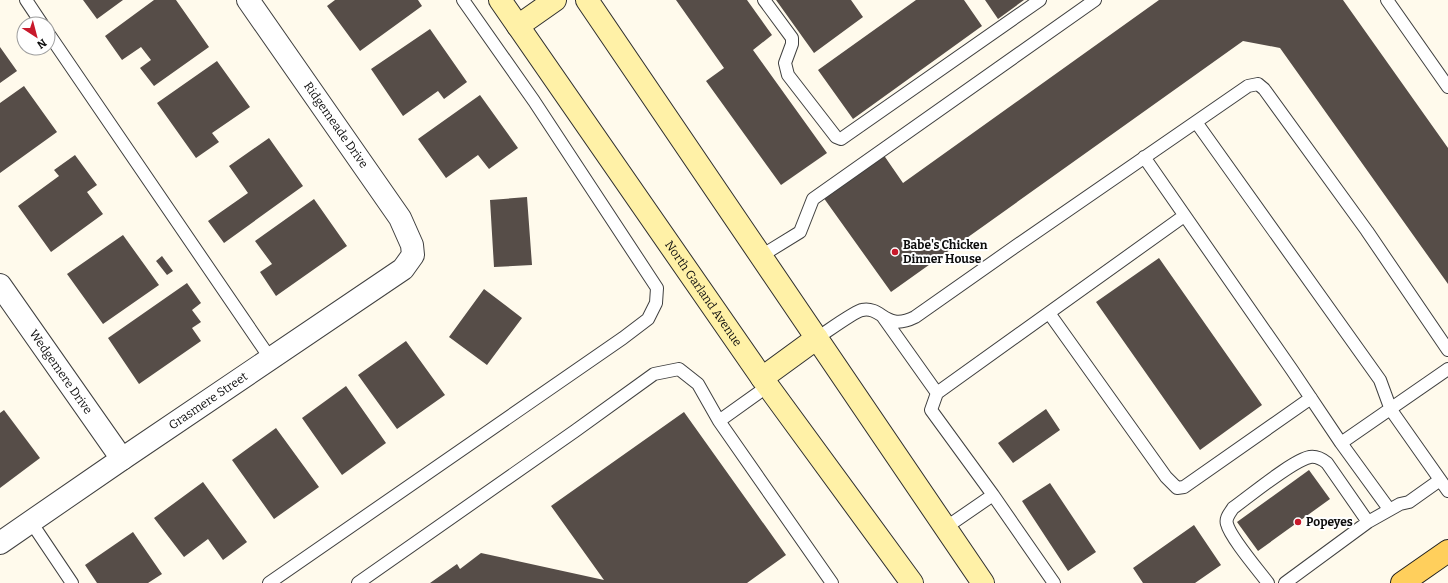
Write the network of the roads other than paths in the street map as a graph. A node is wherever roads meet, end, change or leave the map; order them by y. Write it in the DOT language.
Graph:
graph roads {
  1 [pos="26,0"];
  2 [pos="248,0"];
  3 [pos="463,0"];
  4 [pos="500,0"];
  5 [pos="555,0"];
  6 [pos="587,0"];
  7 [pos="764,0"];
  8 [pos="1040,0"];
  9 [pos="1095,0"];
  10 [pos="1387,0"];
  11 [pos="37,16"];
  12 [pos="518,26"];
  13 [pos="56,45"];
  14 [pos="1448,87"];
  15 [pos="1196,122"];
  16 [pos="1144,157"];
  17 [pos="1184,216"];
  18 [pos="413,256"];
  19 [pos="761,256"];
  20 [pos="0,285"];
  21 [pos="1049,313"];
  22 [pos="883,317"];
  23 [pos="817,338"];
  24 [pos="1448,350"];
  25 [pos="270,358"];
  26 [pos="1448,369"];
  27 [pos="765,382"];
  28 [pos="937,393"];
  29 [pos="1311,398"];
  30 [pos="1391,410"];
  31 [pos="719,421"];
  32 [pos="1341,443"];
  33 [pos="122,459"];
  34 [pos="1440,480"];
  35 [pos="1448,491"];
  36 [pos="993,495"];
  37 [pos="1389,509"];
  38 [pos="31,522"];
  39 [pos="1368,522"];
  40 [pos="945,528"];
  41 [pos="0,543"];
  42 [pos="1448,551"];
  43 [pos="826,581"];
  44 [pos="72,583"];
  45 [pos="269,583"];
  46 [pos="358,583"];
  47 [pos="912,583"];
  48 [pos="983,583"];
  49 [pos="1054,583"];
  50 [pos="1268,583"];
  51 [pos="1285,583"];
  52 [pos="1402,583"];
  1 -- 11 [label="lane"];
  2 -- 18 [label="street, Ridgemeade Drive"];
  3 -- 45 [label="lane"];
  4 -- 12 [label="main road, North Garland Avenue"];
  5 -- 12 [label="main road"];
  6 -- 19 [label="main road"];
  7 -- 8 [label="lane"];
  9 -- 19 [label="lane"];
  10 -- 14 [label="lane"];
  12 -- 27 [label="main road, North Garland Avenue"];
  13 -- 25 [label="lane"];
  15 -- 16 [label="lane"];
  15 -- 24 [label="lane"];
  15 -- 30 [label="lane"];
  16 -- 17 [label="lane"];
  16 -- 22 [label="lane"];
  17 -- 21 [label="lane"];
  17 -- 29 [label="lane"];
  18 -- 25 [label="street, Grasmere Street"];
  19 -- 23 [label="main road"];
  20 -- 33 [label="street, Wedgemere Drive"];
  21 -- 28 [label="lane"];
  21 -- 29 [label="lane"];
  22 -- 23 [label="lane"];
  22 -- 28 [label="lane"];
  23 -- 27 [label="main road"];
  23 -- 40 [label="main road"];
  25 -- 33 [label="street, Grasmere Street"];
  26 -- 30 [label="lane"];
  27 -- 31 [label="lane"];
  27 -- 47 [label="main road, North Garland Avenue"];
  28 -- 36 [label="lane"];
  29 -- 32 [label="lane"];
  30 -- 32 [label="lane"];
  30 -- 34 [label="lane"];
  31 -- 43 [label="lane"];
  31 -- 46 [label="lane"];
  32 -- 37 [label="lane"];
  33 -- 38 [label="street, Grasmere Street"];
  34 -- 35 [label="lane"];
  34 -- 37 [label="lane"];
  36 -- 40 [label="lane"];
  36 -- 49 [label="lane"];
  37 -- 39 [label="lane"];
  38 -- 41 [label="street, Grasmere Street"];
  38 -- 44 [label="lane"];
  39 -- 50 [label="lane"];
  39 -- 51 [label="lane"];
  40 -- 48 [label="main road"];
  42 -- 52 [label="main road"];
}
